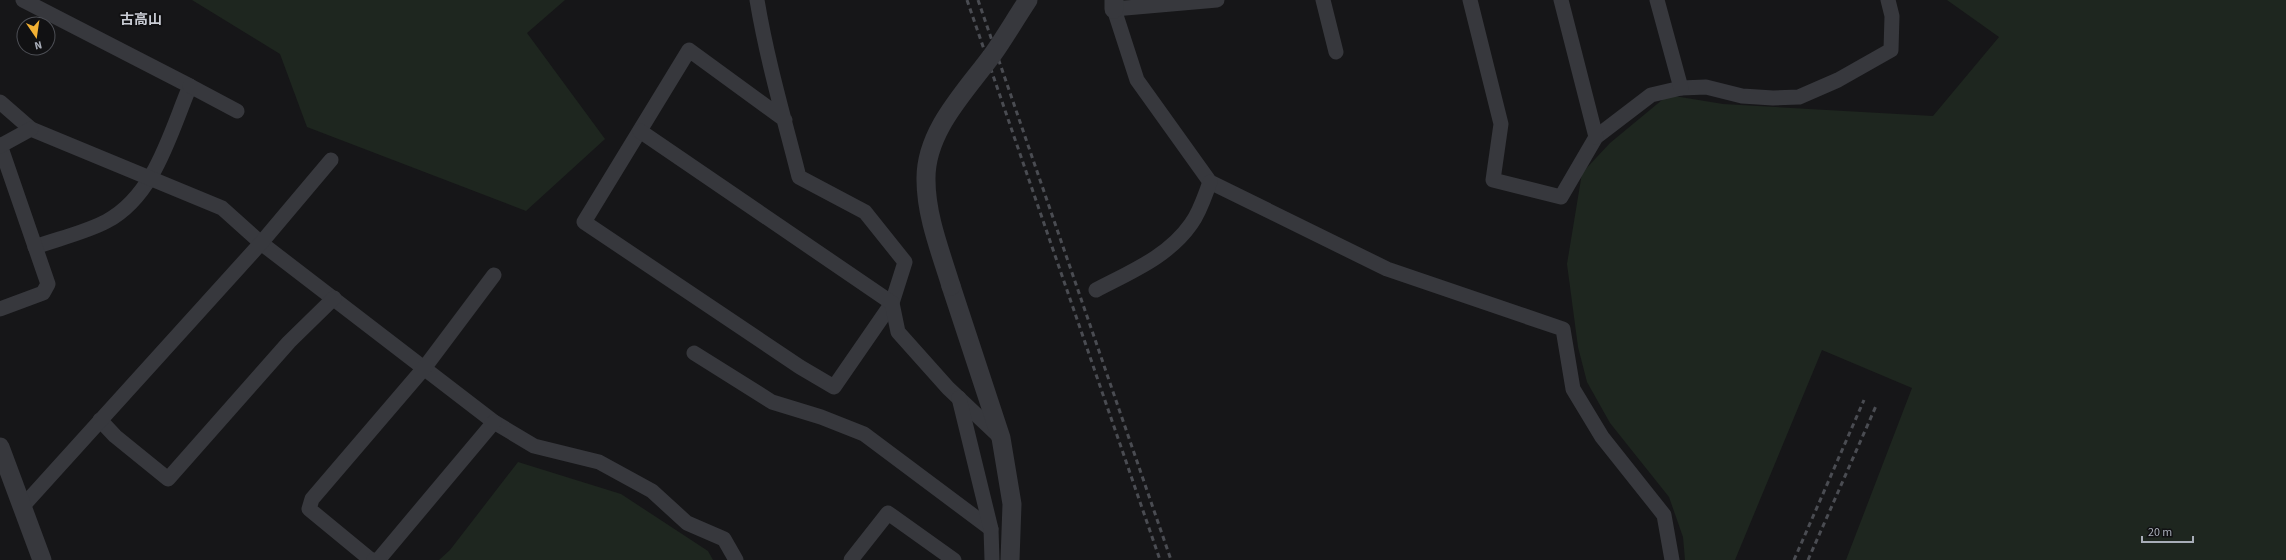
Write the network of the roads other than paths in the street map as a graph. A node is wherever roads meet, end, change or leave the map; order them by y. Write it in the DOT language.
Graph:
graph roads {
  1 [pos="23,0"];
  2 [pos="757,0"];
  3 [pos="1028,0"];
  4 [pos="1217,0"];
  5 [pos="1324,0"];
  6 [pos="1470,0"];
  7 [pos="1561,0"];
  8 [pos="1657,0"];
  9 [pos="1888,0"];
  10 [pos="1114,4"];
  11 [pos="1336,52"];
  12 [pos="190,86"];
  13 [pos="1681,88"];
  14 [pos="0,102"];
  15 [pos="237,111"];
  16 [pos="785,120"];
  17 [pos="31,129"];
  18 [pos="640,131"];
  19 [pos="1596,137"];
  20 [pos="0,146"];
  21 [pos="331,160"];
  22 [pos="150,178"];
  23 [pos="1210,182"];
  24 [pos="261,243"];
  25 [pos="35,247"];
  26 [pos="494,275"];
  27 [pos="1096,290"];
  28 [pos="334,298"];
  29 [pos="892,303"];
  30 [pos="0,310"];
  31 [pos="694,353"];
  32 [pos="425,367"];
  33 [pos="959,398"];
  34 [pos="100,420"];
  35 [pos="494,422"];
  36 [pos="1001,438"];
  37 [pos="0,447"];
  38 [pos="22,507"];
  39 [pos="991,529"];
  40 [pos="944,557"];
  41 [pos="42,560"];
  42 [pos="371,560"];
  43 [pos="374,560"];
  44 [pos="736,560"];
  45 [pos="851,560"];
  46 [pos="992,560"];
  47 [pos="1010,560"];
  48 [pos="1672,560"];
  1 -- 12 [label="street"];
  2 -- 16 [label="street"];
  3 -- 36 [label="street, bridge"];
  4 -- 10 [label="street"];
  5 -- 11 [label="street"];
  6 -- 19 [label="street"];
  7 -- 19 [label="street"];
  8 -- 13 [label="street"];
  9 -- 13 [label="street"];
  10 -- 23 [label="street"];
  12 -- 15 [label="street"];
  12 -- 22 [label="street"];
  13 -- 19 [label="street"];
  14 -- 17 [label="street"];
  16 -- 18 [label="street"];
  16 -- 29 [label="street"];
  17 -- 20 [label="street"];
  17 -- 22 [label="street"];
  18 -- 29 [label="street"];
  18 -- 29 [label="street"];
  20 -- 25 [label="street"];
  21 -- 24 [label="street"];
  22 -- 24 [label="street"];
  22 -- 25 [label="street"];
  23 -- 27 [label="street"];
  23 -- 48 [label="street"];
  24 -- 28 [label="street"];
  24 -- 34 [label="street"];
  25 -- 30 [label="street"];
  26 -- 32 [label="street"];
  28 -- 32 [label="street"];
  28 -- 34 [label="street"];
  29 -- 33 [label="street"];
  31 -- 39 [label="street"];
  32 -- 35 [label="street"];
  32 -- 42 [label="street"];
  33 -- 36 [label="street"];
  33 -- 39 [label="street"];
  34 -- 38 [label="street"];
  35 -- 43 [label="street"];
  35 -- 44 [label="street"];
  36 -- 47 [label="street"];
  37 -- 38 [label="street"];
  38 -- 41 [label="street"];
  39 -- 46 [label="street"];
  40 -- 45 [label="street"];
}
